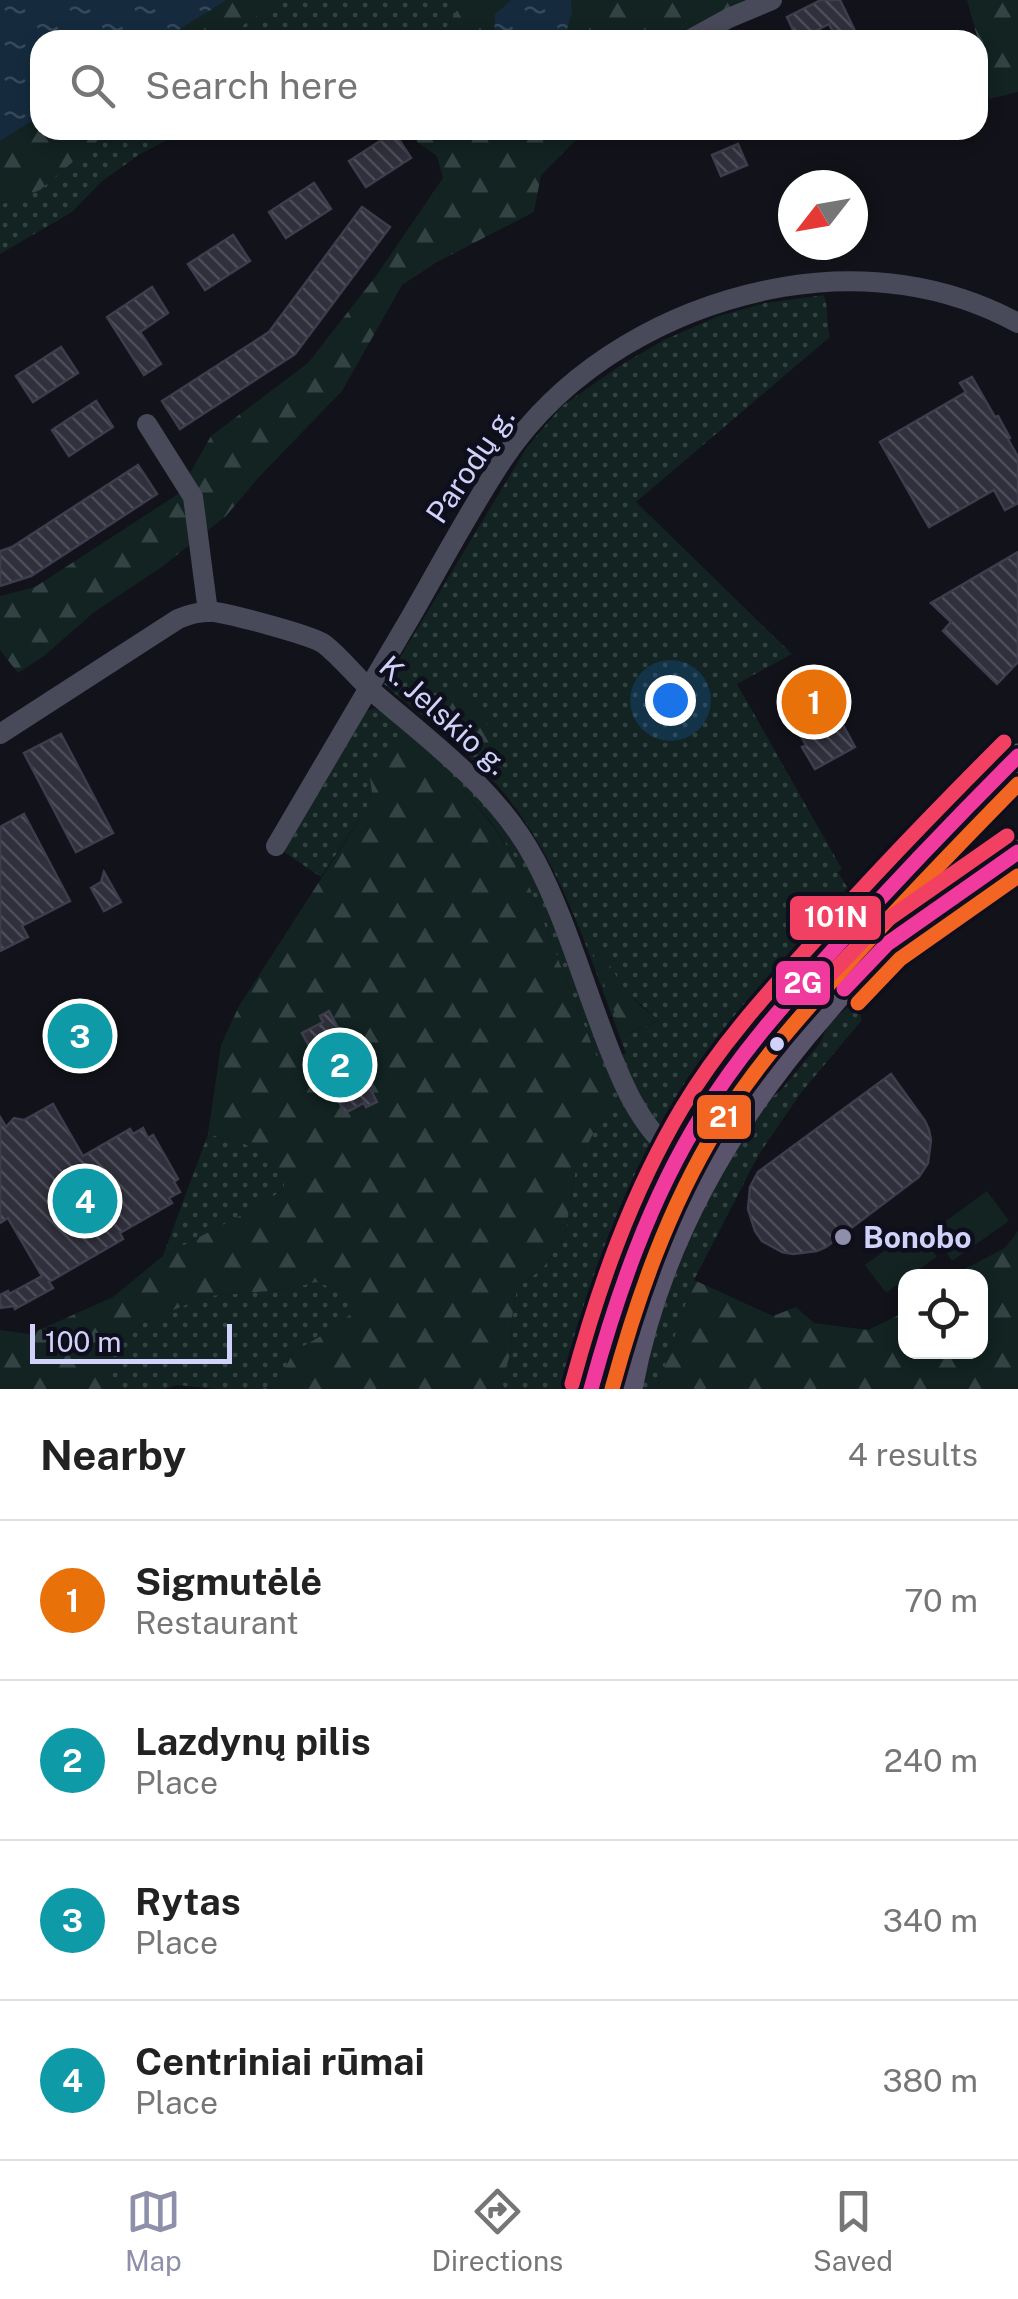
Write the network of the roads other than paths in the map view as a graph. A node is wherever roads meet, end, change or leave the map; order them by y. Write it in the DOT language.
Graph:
graph roads {
  1 [pos="772,0"];
  2 [pos="707,30"];
  3 [pos="1018,323"];
  4 [pos="146,424"];
  5 [pos="208,612"];
  6 [pos="369,688"];
  7 [pos="0,734"];
  8 [pos="1018,756"];
  9 [pos="276,846"];
  10 [pos="1018,852"];
  11 [pos="679,1157"];
  12 [pos="591,1389"];
  13 [pos="630,1389"];
  1 -- 2 [label="street"];
  3 -- 6 [label="street, Parodų g."];
  4 -- 5 [label="street"];
  5 -- 6 [label="street, K. Jelskio g."];
  5 -- 7 [label="street"];
  6 -- 9 [label="street, Parodų g."];
  6 -- 11 [label="street, K. Jelskio g."];
  8 -- 11 [label="main road"];
  10 -- 13 [label="main road"];
  11 -- 12 [label="main road"];
}
